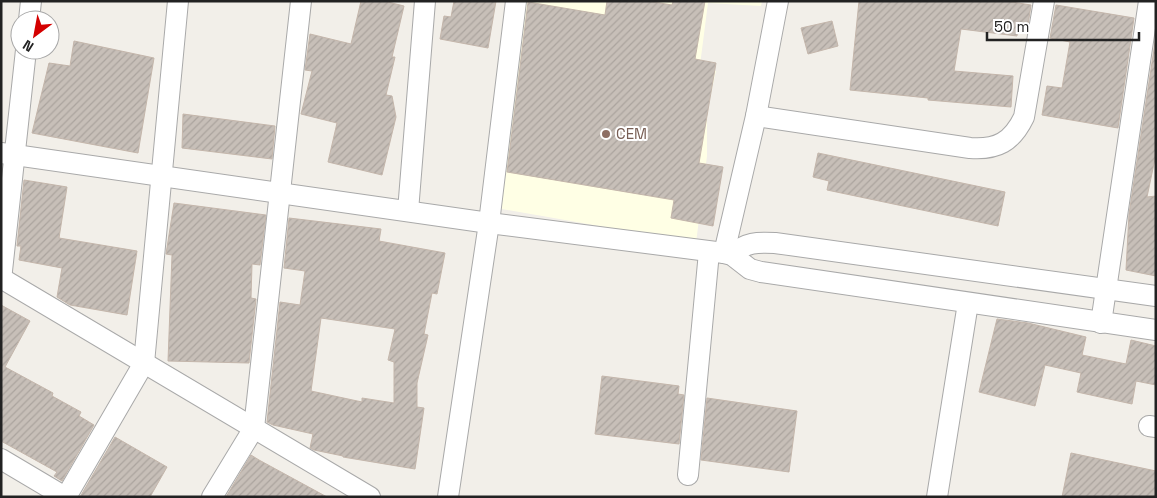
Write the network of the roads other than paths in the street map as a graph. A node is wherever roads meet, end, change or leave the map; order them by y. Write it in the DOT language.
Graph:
graph roads {
  1 [pos="178,1"];
  2 [pos="301,1"];
  3 [pos="425,1"];
  4 [pos="516,1"];
  5 [pos="778,1"];
  6 [pos="1044,1"];
  7 [pos="1149,1"];
  8 [pos="24,60"];
  9 [pos="756,116"];
  10 [pos="8,154"];
  11 [pos="162,176"];
  12 [pos="281,193"];
  13 [pos="408,211"];
  14 [pos="489,223"];
  15 [pos="721,254"];
  16 [pos="2,279"];
  17 [pos="1106,288"];
  18 [pos="1156,296"];
  19 [pos="968,303"];
  20 [pos="1101,323"];
  21 [pos="1156,330"];
  22 [pos="144,363"];
  23 [pos="254,428"];
  24 [pos="1,459"];
  25 [pos="688,475"];
  26 [pos="66,497"];
  27 [pos="212,497"];
  28 [pos="370,497"];
  29 [pos="448,497"];
  30 [pos="937,497"];
  1 -- 11 [label="street"];
  2 -- 12 [label="street"];
  3 -- 13 [label="street"];
  4 -- 14 [label="street"];
  5 -- 9 [label="street"];
  6 -- 9 [label="street"];
  7 -- 17 [label="street"];
  8 -- 10 [label="street"];
  9 -- 15 [label="street"];
  10 -- 11 [label="street"];
  10 -- 16 [label="street"];
  11 -- 12 [label="street"];
  11 -- 22 [label="street"];
  12 -- 13 [label="street"];
  12 -- 23 [label="street"];
  13 -- 14 [label="street"];
  14 -- 15 [label="street"];
  14 -- 29 [label="street"];
  15 -- 17 [label="street"];
  15 -- 19 [label="street"];
  15 -- 25 [label="street"];
  16 -- 22 [label="street"];
  17 -- 18 [label="street"];
  17 -- 20 [label="street"];
  19 -- 20 [label="street"];
  19 -- 30 [label="street"];
  20 -- 21 [label="street"];
  22 -- 23 [label="street"];
  22 -- 26 [label="street"];
  23 -- 27 [label="street"];
  23 -- 28 [label="street"];
  24 -- 26 [label="street"];
}
